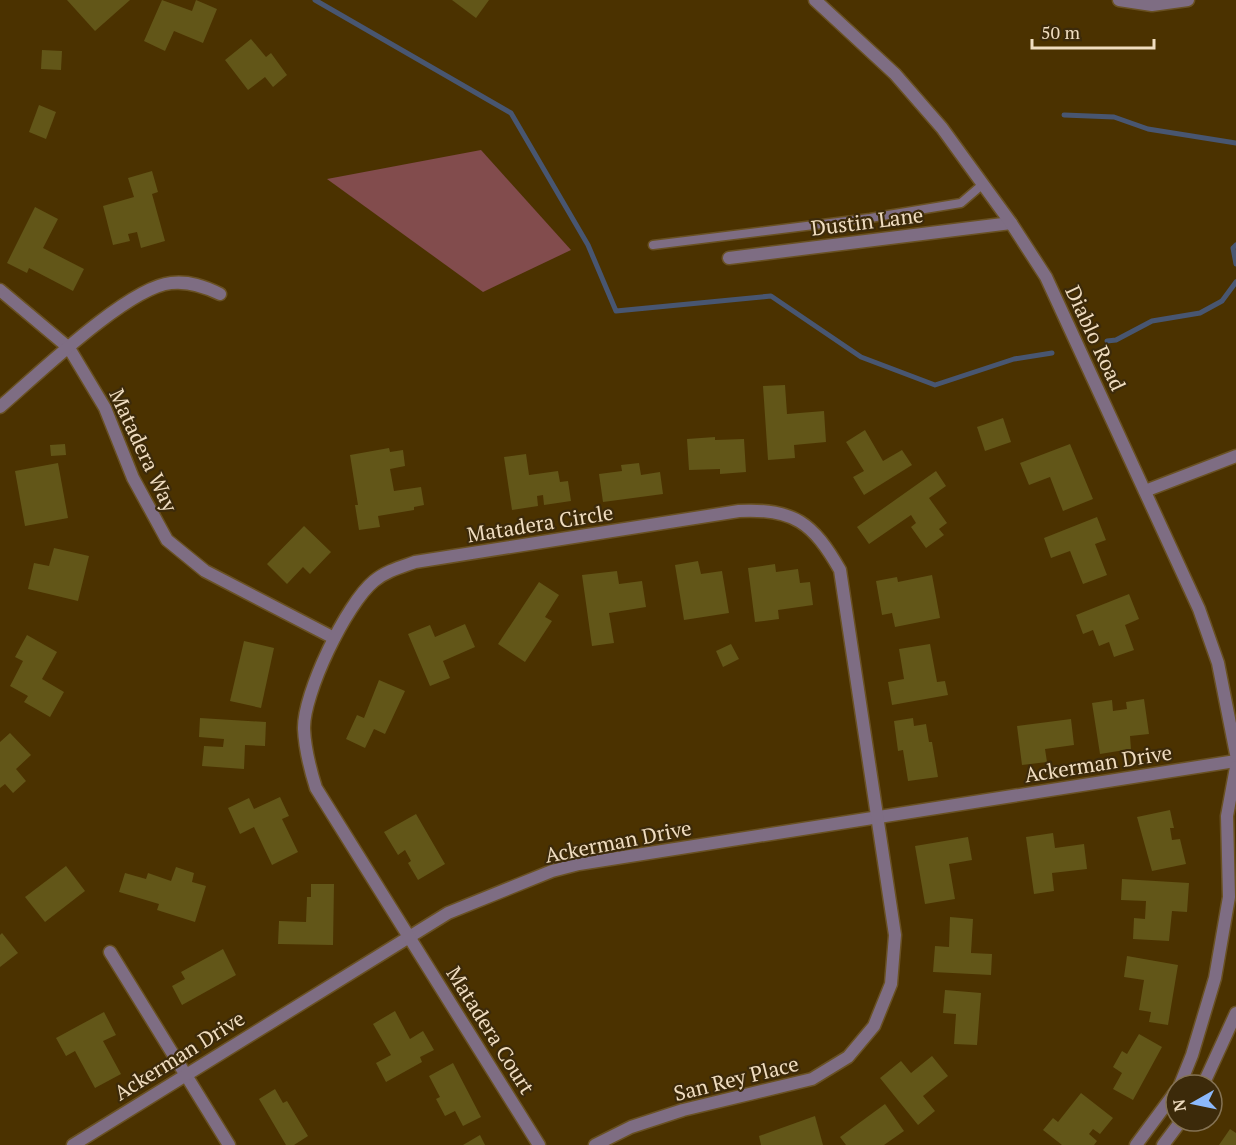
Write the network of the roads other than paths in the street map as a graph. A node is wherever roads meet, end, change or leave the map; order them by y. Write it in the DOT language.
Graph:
graph roads {
  1 [pos="815,0"];
  2 [pos="1119,0"];
  3 [pos="1188,0"];
  4 [pos="983,184"];
  5 [pos="1011,223"];
  6 [pos="653,245"];
  7 [pos="729,258"];
  8 [pos="0,290"];
  9 [pos="220,294"];
  10 [pos="69,348"];
  11 [pos="0,407"];
  12 [pos="1236,456"];
  13 [pos="1145,490"];
  14 [pos="334,638"];
  15 [pos="1236,754"];
  16 [pos="1236,761"];
  17 [pos="1236,767"];
  18 [pos="876,818"];
  19 [pos="410,934"];
  20 [pos="110,952"];
  21 [pos="1236,1013"];
  22 [pos="1185,1073"];
  23 [pos="1208,1073"];
  24 [pos="184,1074"];
  25 [pos="1164,1107"];
  26 [pos="73,1145"];
  27 [pos="229,1145"];
  28 [pos="539,1145"];
  29 [pos="595,1145"];
  30 [pos="1136,1145"];
  1 -- 4 [label="street, Diablo Road"];
  2 -- 3 [label="street"];
  4 -- 5 [label="street, Diablo Road"];
  4 -- 6 [label="lane"];
  5 -- 7 [label="street, Dustin Lane"];
  5 -- 13 [label="street, Diablo Road"];
  8 -- 10 [label="street, Matadera Way"];
  9 -- 10 [label="street"];
  10 -- 11 [label="street"];
  10 -- 14 [label="street, Matadera Way"];
  12 -- 13 [label="street"];
  13 -- 15 [label="street, Diablo Road"];
  14 -- 18 [label="street, Matadera Circle"];
  14 -- 19 [label="street, Matadera Circle"];
  16 -- 18 [label="street, Ackerman Drive"];
  17 -- 22 [label="street"];
  18 -- 19 [label="street, Ackerman Drive"];
  18 -- 29 [label="street, San Rey Place"];
  19 -- 24 [label="street, Ackerman Drive"];
  19 -- 28 [label="street, Matadera Court"];
  20 -- 24 [label="street"];
  21 -- 23 [label="street"];
  24 -- 26 [label="street, Ackerman Drive"];
  24 -- 27 [label="street"];
  25 -- 30 [label="street"];
}
